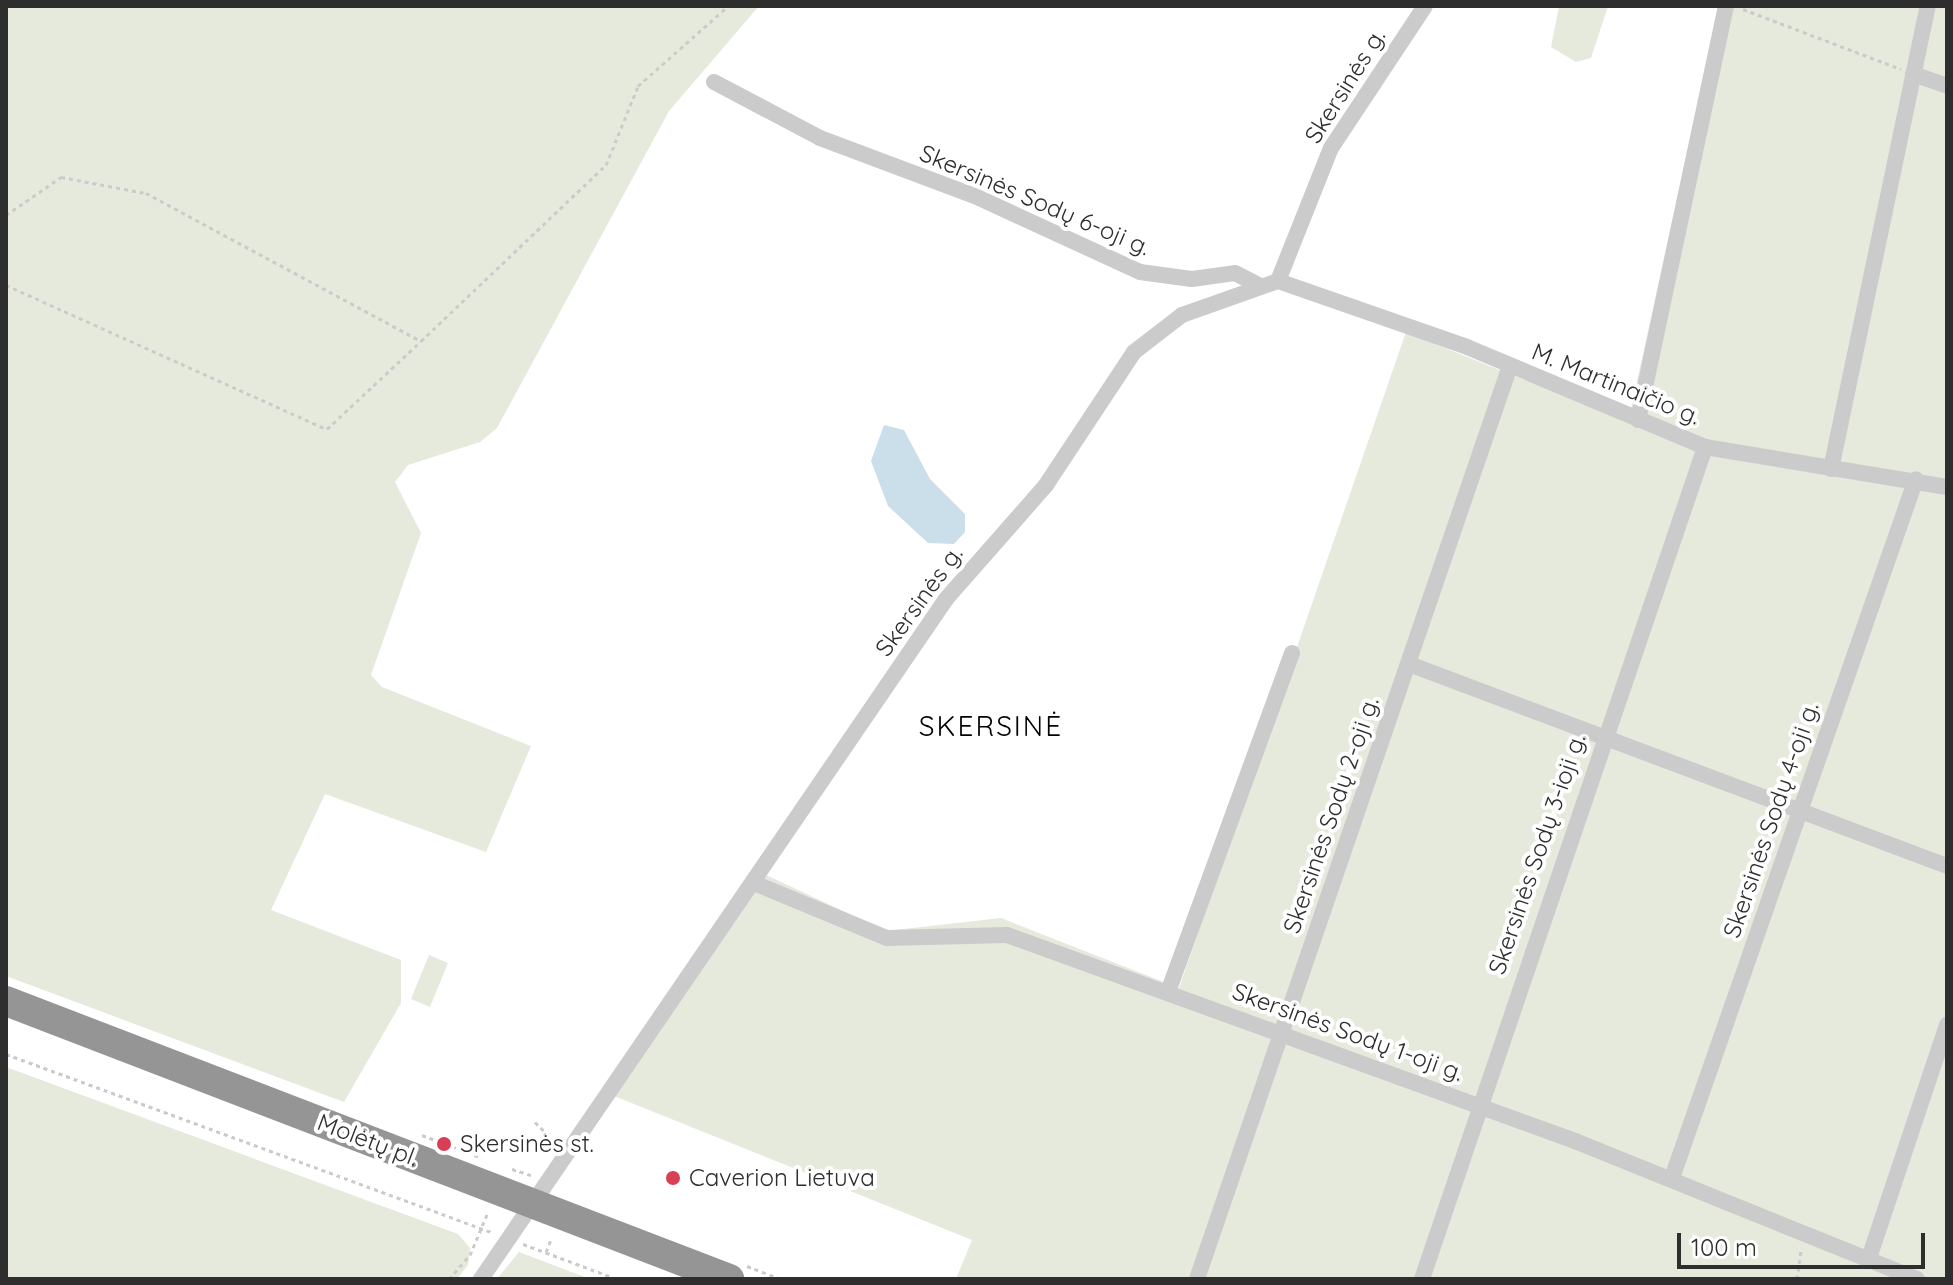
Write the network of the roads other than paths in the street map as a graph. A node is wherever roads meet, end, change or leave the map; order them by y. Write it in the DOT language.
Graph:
graph roads {
  1 [pos="1425,6"];
  2 [pos="1726,6"];
  3 [pos="1928,6"];
  4 [pos="1913,74"];
  5 [pos="714,82"];
  6 [pos="1947,86"];
  7 [pos="1278,281"];
  8 [pos="1257,284"];
  9 [pos="1510,366"];
  10 [pos="1638,420"];
  11 [pos="1705,447"];
  12 [pos="1831,469"];
  13 [pos="1916,479"];
  14 [pos="1947,487"];
  15 [pos="1292,653"];
  16 [pos="1409,664"];
  17 [pos="1601,739"];
  18 [pos="1798,813"];
  19 [pos="1947,866"];
  20 [pos="754,883"];
  21 [pos="1168,992"];
  22 [pos="6,1001"];
  23 [pos="6,1022"];
  24 [pos="1947,1025"];
  25 [pos="1282,1032"];
  26 [pos="1477,1105"];
  27 [pos="1672,1178"];
  28 [pos="494,1198"];
  29 [pos="523,1222"];
  30 [pos="1869,1258"];
  31 [pos="481,1279"];
  32 [pos="675,1279"];
  33 [pos="729,1279"];
  34 [pos="1197,1279"];
  35 [pos="1422,1279"];
  36 [pos="1917,1279"];
  1 -- 7 [label="street, Skersinės g."];
  2 -- 10 [label="street"];
  3 -- 4 [label="street"];
  4 -- 6 [label="street"];
  4 -- 12 [label="street"];
  5 -- 8 [label="street, Skersinės Sodų 6-oji g."];
  7 -- 8 [label="street, Skersinės g."];
  7 -- 9 [label="street, M. Martinaičio g."];
  8 -- 20 [label="street, Skersinės g."];
  9 -- 10 [label="street, M. Martinaičio g."];
  9 -- 16 [label="street, Skersinės Sodų 2-oji g."];
  10 -- 11 [label="street, M. Martinaičio g."];
  11 -- 12 [label="street, M. Martinaičio g."];
  11 -- 17 [label="street, Skersinės Sodų 3-ioji g."];
  12 -- 13 [label="street, M. Martinaičio g."];
  13 -- 14 [label="street, M. Martinaičio g."];
  13 -- 18 [label="street, Skersinės Sodų 4-oji g."];
  15 -- 21 [label="street"];
  16 -- 17 [label="street"];
  16 -- 25 [label="street, Skersinės Sodų 2-oji g."];
  17 -- 18 [label="street"];
  17 -- 26 [label="street, Skersinės Sodų 3-ioji g."];
  18 -- 19 [label="street"];
  18 -- 27 [label="street, Skersinės Sodų 4-oji g."];
  20 -- 21 [label="street, Skersinės Sodų 1-oji g."];
  20 -- 29 [label="street, Skersinės g."];
  21 -- 25 [label="street, Skersinės Sodų 1-oji g."];
  22 -- 28 [label="highway, Molėtų pl."];
  23 -- 28 [label="highway, Molėtų pl."];
  24 -- 30 [label="street"];
  25 -- 26 [label="street, Skersinės Sodų 1-oji g."];
  25 -- 34 [label="street, Skersinės Sodų 2-oji g."];
  26 -- 27 [label="street, Skersinės Sodų 1-oji g."];
  26 -- 35 [label="street, Skersinės Sodų 3-ioji g."];
  27 -- 30 [label="street, Skersinės Sodų 1-oji g."];
  28 -- 29 [label="highway, Molėtų pl."];
  29 -- 31 [label="street, Skersinės g."];
  29 -- 32 [label="highway, Molėtų pl."];
  29 -- 33 [label="highway, Molėtų pl."];
  30 -- 36 [label="street, Skersinės Sodų 1-oji g."];
}
